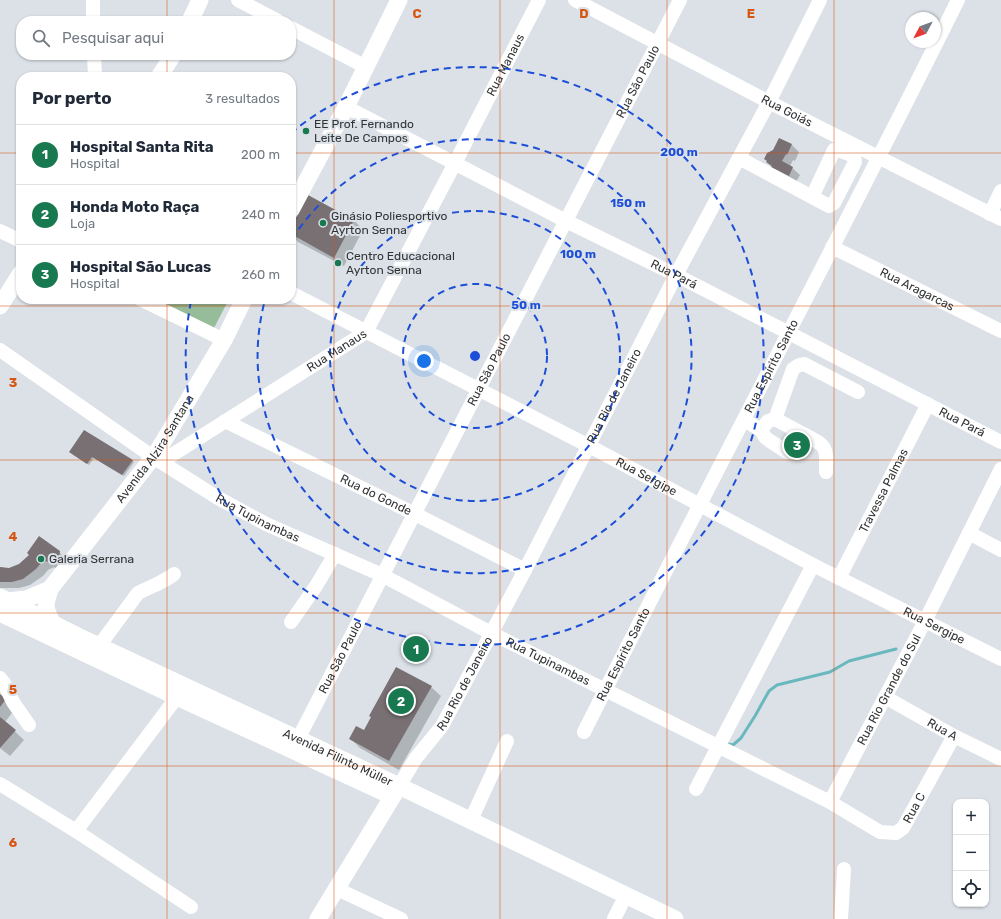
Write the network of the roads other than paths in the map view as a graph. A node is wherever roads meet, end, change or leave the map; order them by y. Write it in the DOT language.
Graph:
graph roads {
  1 [pos="93,0"];
  2 [pos="200,0"];
  3 [pos="238,0"];
  4 [pos="399,0"];
  5 [pos="539,0"];
  6 [pos="574,0"];
  7 [pos="680,0"];
  8 [pos="820,0"];
  9 [pos="958,0"];
  10 [pos="94,16"];
  11 [pos="192,16"];
  12 [pos="268,16"];
  13 [pos="296,31"];
  14 [pos="658,44"];
  15 [pos="94,60"];
  16 [pos="169,60"];
  17 [pos="366,67"];
  18 [pos="95,72"];
  19 [pos="162,72"];
  20 [pos="769,102"];
  21 [pos="346,107"];
  22 [pos="738,158"];
  23 [pos="879,158"];
  24 [pos="455,163"];
  25 [pos="1001,191"];
  26 [pos="812,197"];
  27 [pos="296,201"];
  28 [pos="995,217"];
  29 [pos="566,221"];
  30 [pos="0,231"];
  31 [pos="16,239"];
  32 [pos="832,247"];
  33 [pos="676,275"];
  34 [pos="16,282"];
  35 [pos="296,296"];
  36 [pos="150,304"];
  37 [pos="242,304"];
  38 [pos="0,306"];
  39 [pos="1001,331"];
  40 [pos="366,332"];
  41 [pos="789,333"];
  42 [pos="224,340"];
  43 [pos="0,350"];
  44 [pos="478,389"];
  45 [pos="858,392"];
  46 [pos="928,404"];
  47 [pos="775,419"];
  48 [pos="744,420"];
  49 [pos="225,421"];
  50 [pos="762,430"];
  51 [pos="805,435"];
  52 [pos="1001,442"];
  53 [pos="589,446"];
  54 [pos="157,459"];
  55 [pos="1001,468"];
  56 [pos="826,472"];
  57 [pos="701,504"];
  58 [pos="415,514"];
  59 [pos="969,534"];
  60 [pos="1001,550"];
  61 [pos="335,554"];
  62 [pos="813,565"];
  63 [pos="525,570"];
  64 [pos="174,574"];
  65 [pos="382,575"];
  66 [pos="839,578"];
  67 [pos="50,589"];
  68 [pos="2,603"];
  69 [pos="926,621"];
  70 [pos="52,622"];
  71 [pos="291,622"];
  72 [pos="491,634"];
  73 [pos="99,646"];
  74 [pos="1001,659"];
  75 [pos="0,678"];
  76 [pos="605,690"];
  77 [pos="177,697"];
  78 [pos="886,697"];
  79 [pos="29,725"];
  80 [pos="584,732"];
  81 [pos="954,736"];
  82 [pos="298,739"];
  83 [pos="507,741"];
  84 [pos="719,746"];
  85 [pos="1001,759"];
  86 [pos="0,784"];
  87 [pos="696,789"];
  88 [pos="399,795"];
  89 [pos="830,802"];
  90 [pos="471,820"];
  91 [pos="76,831"];
  92 [pos="844,869"];
  93 [pos="337,889"];
  94 [pos="192,907"];
  95 [pos="618,912"];
  96 [pos="318,919"];
  97 [pos="401,919"];
  98 [pos="650,919"];
  99 [pos="675,919"];
  100 [pos="841,919"];
  1 -- 10 [label="street"];
  2 -- 11 [label="main road"];
  3 -- 12 [label="street"];
  4 -- 17 [label="main road"];
  5 -- 24 [label="street, Rua Manaus"];
  6 -- 14 [label="street, Rua Goiás"];
  7 -- 14 [label="street, Rua São Paulo"];
  8 -- 20 [label="street, Rua Rio de Janeiro"];
  9 -- 23 [label="street, Rua Espírito Santo"];
  13 -- 17 [label="street"];
  14 -- 20 [label="street, Rua Goiás"];
  14 -- 29 [label="street, Rua São Paulo"];
  15 -- 18 [label="street"];
  16 -- 19 [label="main road"];
  17 -- 21 [label="main road"];
  20 -- 22 [label="street, Rua Rio de Janeiro"];
  20 -- 23 [label="street, Rua Goiás"];
  21 -- 24 [label="street, Rua Pará"];
  21 -- 27 [label="main road"];
  22 -- 26 [label="street"];
  22 -- 33 [label="street, Rua Rio de Janeiro"];
  23 -- 28 [label="street, Rua Goiás"];
  23 -- 32 [label="street, Rua Espírito Santo"];
  24 -- 29 [label="street, Rua Pará"];
  24 -- 40 [label="street, Rua Manaus"];
  25 -- 28 [label="street"];
  29 -- 33 [label="street, Rua Pará"];
  29 -- 44 [label="street, Rua São Paulo"];
  30 -- 31 [label="street"];
  32 -- 39 [label="street, Rua Aragarcas"];
  32 -- 41 [label="street, Rua Espírito Santo"];
  33 -- 41 [label="street, Rua Pará"];
  33 -- 53 [label="street, Rua Rio de Janeiro"];
  34 -- 38 [label="main road"];
  35 -- 40 [label="street, Rua Sergipe"];
  36 -- 42 [label="street"];
  37 -- 42 [label="main road, Avenida Alzira Santana"];
  40 -- 44 [label="street, Rua Sergipe"];
  40 -- 49 [label="street, Rua Manaus"];
  41 -- 46 [label="street, Rua Pará"];
  41 -- 48 [label="street, Rua Espírito Santo"];
  42 -- 54 [label="main road, Avenida Alzira Santana"];
  43 -- 54 [label="street, Rua Tupinambas"];
  44 -- 53 [label="street, Rua Sergipe"];
  44 -- 58 [label="street, Rua São Paulo"];
  45 -- 47 [label="street"];
  46 -- 52 [label="street, Rua Pará"];
  46 -- 66 [label="street, Travessa Palmas"];
  47 -- 50 [label="street"];
  47 -- 51 [label="street"];
  48 -- 50 [label="street"];
  48 -- 57 [label="street, Rua Espírito Santo"];
  49 -- 54 [label="street, Rua Manaus"];
  49 -- 58 [label="street, Rua do Gonde"];
  50 -- 51 [label="street"];
  51 -- 56 [label="street"];
  53 -- 57 [label="street, Rua Sergipe"];
  53 -- 63 [label="street, Rua Rio de Janeiro"];
  54 -- 61 [label="street, Rua Tupinambas"];
  54 -- 67 [label="main road, Avenida Alzira Santana"];
  55 -- 59 [label="street, Rua Rio Grande do Sul"];
  57 -- 62 [label="street, Rua Sergipe"];
  57 -- 76 [label="street, Rua Espírito Santo"];
  58 -- 63 [label="street, Rua do Gonde"];
  58 -- 65 [label="street, Rua São Paulo"];
  59 -- 60 [label="street"];
  59 -- 69 [label="street, Rua Rio Grande do Sul"];
  61 -- 65 [label="street, Rua Tupinambas"];
  61 -- 71 [label="street"];
  62 -- 66 [label="street, Rua Sergipe"];
  62 -- 84 [label="street"];
  63 -- 72 [label="street, Rua Rio de Janeiro"];
  64 -- 73 [label="street"];
  65 -- 72 [label="street, Rua Tupinambas"];
  65 -- 82 [label="street, Rua São Paulo"];
  66 -- 69 [label="street, Rua Sergipe"];
  67 -- 68 [label="main road, Avenida Alzira Santana"];
  67 -- 70 [label="main road, Avenida Alzira Santana"];
  68 -- 70 [label="main road, Avenida Filinto Müller"];
  68 -- 77 [label="main road, Avenida Filinto Müller"];
  69 -- 74 [label="street, Rua Sergipe"];
  69 -- 78 [label="street, Rua Rio Grande do Sul"];
  70 -- 73 [label="main road, Avenida Filinto Müller"];
  72 -- 76 [label="street, Rua Tupinambas"];
  72 -- 88 [label="street, Rua Rio de Janeiro"];
  73 -- 82 [label="main road, Avenida Filinto Müller"];
  75 -- 79 [label="street"];
  76 -- 80 [label="street, Rua Espírito Santo"];
  76 -- 84 [label="street, Rua Tupinambas"];
  77 -- 88 [label="main road, Avenida Filinto Müller"];
  77 -- 91 [label="street"];
  78 -- 81 [label="street, Rua A"];
  78 -- 89 [label="street, Rua Rio Grande do Sul"];
  81 -- 85 [label="street, Rua A"];
  81 -- 89 [label="street, Rua C"];
  82 -- 88 [label="main road, Avenida Filinto Müller"];
  83 -- 90 [label="street"];
  84 -- 87 [label="street"];
  84 -- 89 [label="street, Rua Tupinambas"];
  86 -- 91 [label="street"];
  88 -- 90 [label="main road, Avenida Filinto Müller"];
  88 -- 93 [label="main road"];
  88 -- 95 [label="main road, Avenida Filinto Müller"];
  90 -- 99 [label="main road, Avenida Filinto Müller"];
  91 -- 94 [label="street"];
  92 -- 100 [label="street"];
  93 -- 96 [label="main road"];
  93 -- 97 [label="street"];
  95 -- 98 [label="main road, Avenida Filinto Müller"];
}
